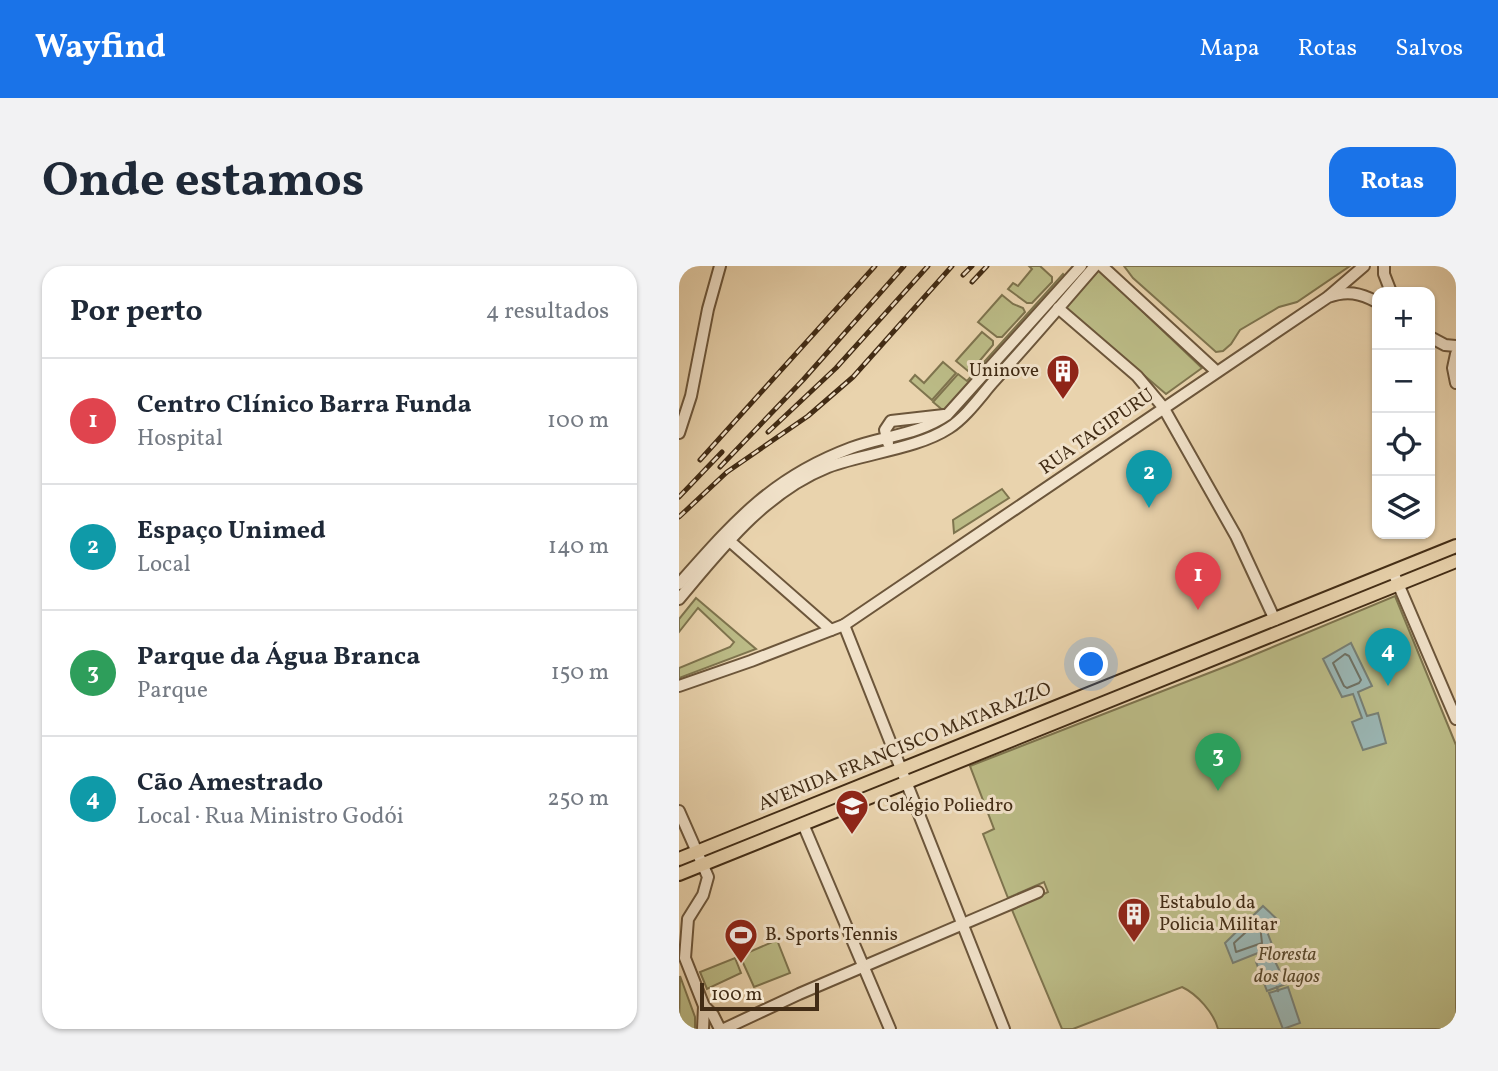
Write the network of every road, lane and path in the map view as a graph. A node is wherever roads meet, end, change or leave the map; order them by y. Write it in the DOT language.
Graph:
graph roads {
  1 [pos="720,266"];
  2 [pos="1081,266"];
  3 [pos="1094,266"];
  4 [pos="1102,266"];
  5 [pos="1364,266"];
  6 [pos="1384,266"];
  7 [pos="1389,287"];
  8 [pos="1328,297"];
  9 [pos="1372,300"];
  10 [pos="1058,308"];
  11 [pos="1435,340"];
  12 [pos="1456,346"];
  13 [pos="1456,354"];
  14 [pos="1216,371"];
  15 [pos="1456,383"];
  16 [pos="1163,407"];
  17 [pos="679,433"];
  18 [pos="887,437"];
  19 [pos="889,449"];
  20 [pos="726,538"];
  21 [pos="1456,546"];
  22 [pos="1456,561"];
  23 [pos="1393,572"];
  24 [pos="679,584"];
  25 [pos="1398,585"];
  26 [pos="679,600"];
  27 [pos="1275,620"];
  28 [pos="843,625"];
  29 [pos="831,631"];
  30 [pos="679,686"];
  31 [pos="1456,719"];
  32 [pos="901,770"];
  33 [pos="907,783"];
  34 [pos="679,811"];
  35 [pos="803,824"];
  36 [pos="699,858"];
  37 [pos="679,859"];
  38 [pos="679,874"];
  39 [pos="1038,892"];
  40 [pos="700,901"];
  41 [pos="679,912"];
  42 [pos="963,925"];
  43 [pos="679,946"];
  44 [pos="685,958"];
  45 [pos="863,968"];
  46 [pos="704,1006"];
  47 [pos="703,1029"];
  48 [pos="722,1029"];
  49 [pos="890,1029"];
  50 [pos="1004,1029"];
  1 -- 17 [label="street"];
  2 -- 18 [label="street"];
  3 -- 10 [label="street"];
  4 -- 14 [label="street"];
  5 -- 8 [label="street, RUA TAGIPURU"];
  6 -- 7 [label="street"];
  8 -- 9 [label="street"];
  8 -- 14 [label="street, RUA TAGIPURU"];
  10 -- 16 [label="street"];
  10 -- 19 [label="street"];
  11 -- 12 [label="street"];
  13 -- 15 [label="street"];
  14 -- 16 [label="street, RUA TAGIPURU"];
  16 -- 27 [label="street"];
  16 -- 28 [label="street, RUA TAGIPURU"];
  18 -- 19 [label="street"];
  18 -- 20 [label="street"];
  19 -- 20 [label="street"];
  20 -- 24 [label="street"];
  20 -- 26 [label="street"];
  20 -- 29 [label="street"];
  21 -- 23 [label="main road, AVENIDA FRANCISCO MATARAZZO"];
  22 -- 25 [label="main road, AVENIDA FRANCISCO MATARAZZO"];
  23 -- 25 [label="street"];
  23 -- 27 [label="main road, AVENIDA FRANCISCO MATARAZZO"];
  25 -- 31 [label="street"];
  25 -- 33 [label="main road, AVENIDA FRANCISCO MATARAZZO"];
  27 -- 32 [label="main road, AVENIDA FRANCISCO MATARAZZO"];
  28 -- 29 [label="street, RUA TAGIPURU"];
  28 -- 32 [label="street"];
  29 -- 30 [label="street, RUA TAGIPURU"];
  32 -- 33 [label="street"];
  32 -- 36 [label="main road, AVENIDA FRANCISCO MATARAZZO"];
  33 -- 35 [label="main road, AVENIDA FRANCISCO MATARAZZO"];
  33 -- 42 [label="street"];
  34 -- 36 [label="street"];
  35 -- 36 [label="main road, AVENIDA FRANCISCO MATARAZZO"];
  35 -- 45 [label="street"];
  36 -- 37 [label="main road, AVENIDA FRANCISCO MATARAZZO"];
  36 -- 38 [label="main road, AVENIDA FRANCISCO MATARAZZO"];
  36 -- 40 [label="street"];
  39 -- 42 [label="street"];
  40 -- 41 [label="street"];
  40 -- 44 [label="street"];
  42 -- 45 [label="street"];
  42 -- 50 [label="street"];
  43 -- 44 [label="street"];
  44 -- 46 [label="street"];
  45 -- 48 [label="street"];
  45 -- 49 [label="street"];
  46 -- 47 [label="street"];
  46 -- 48 [label="street"];
}
